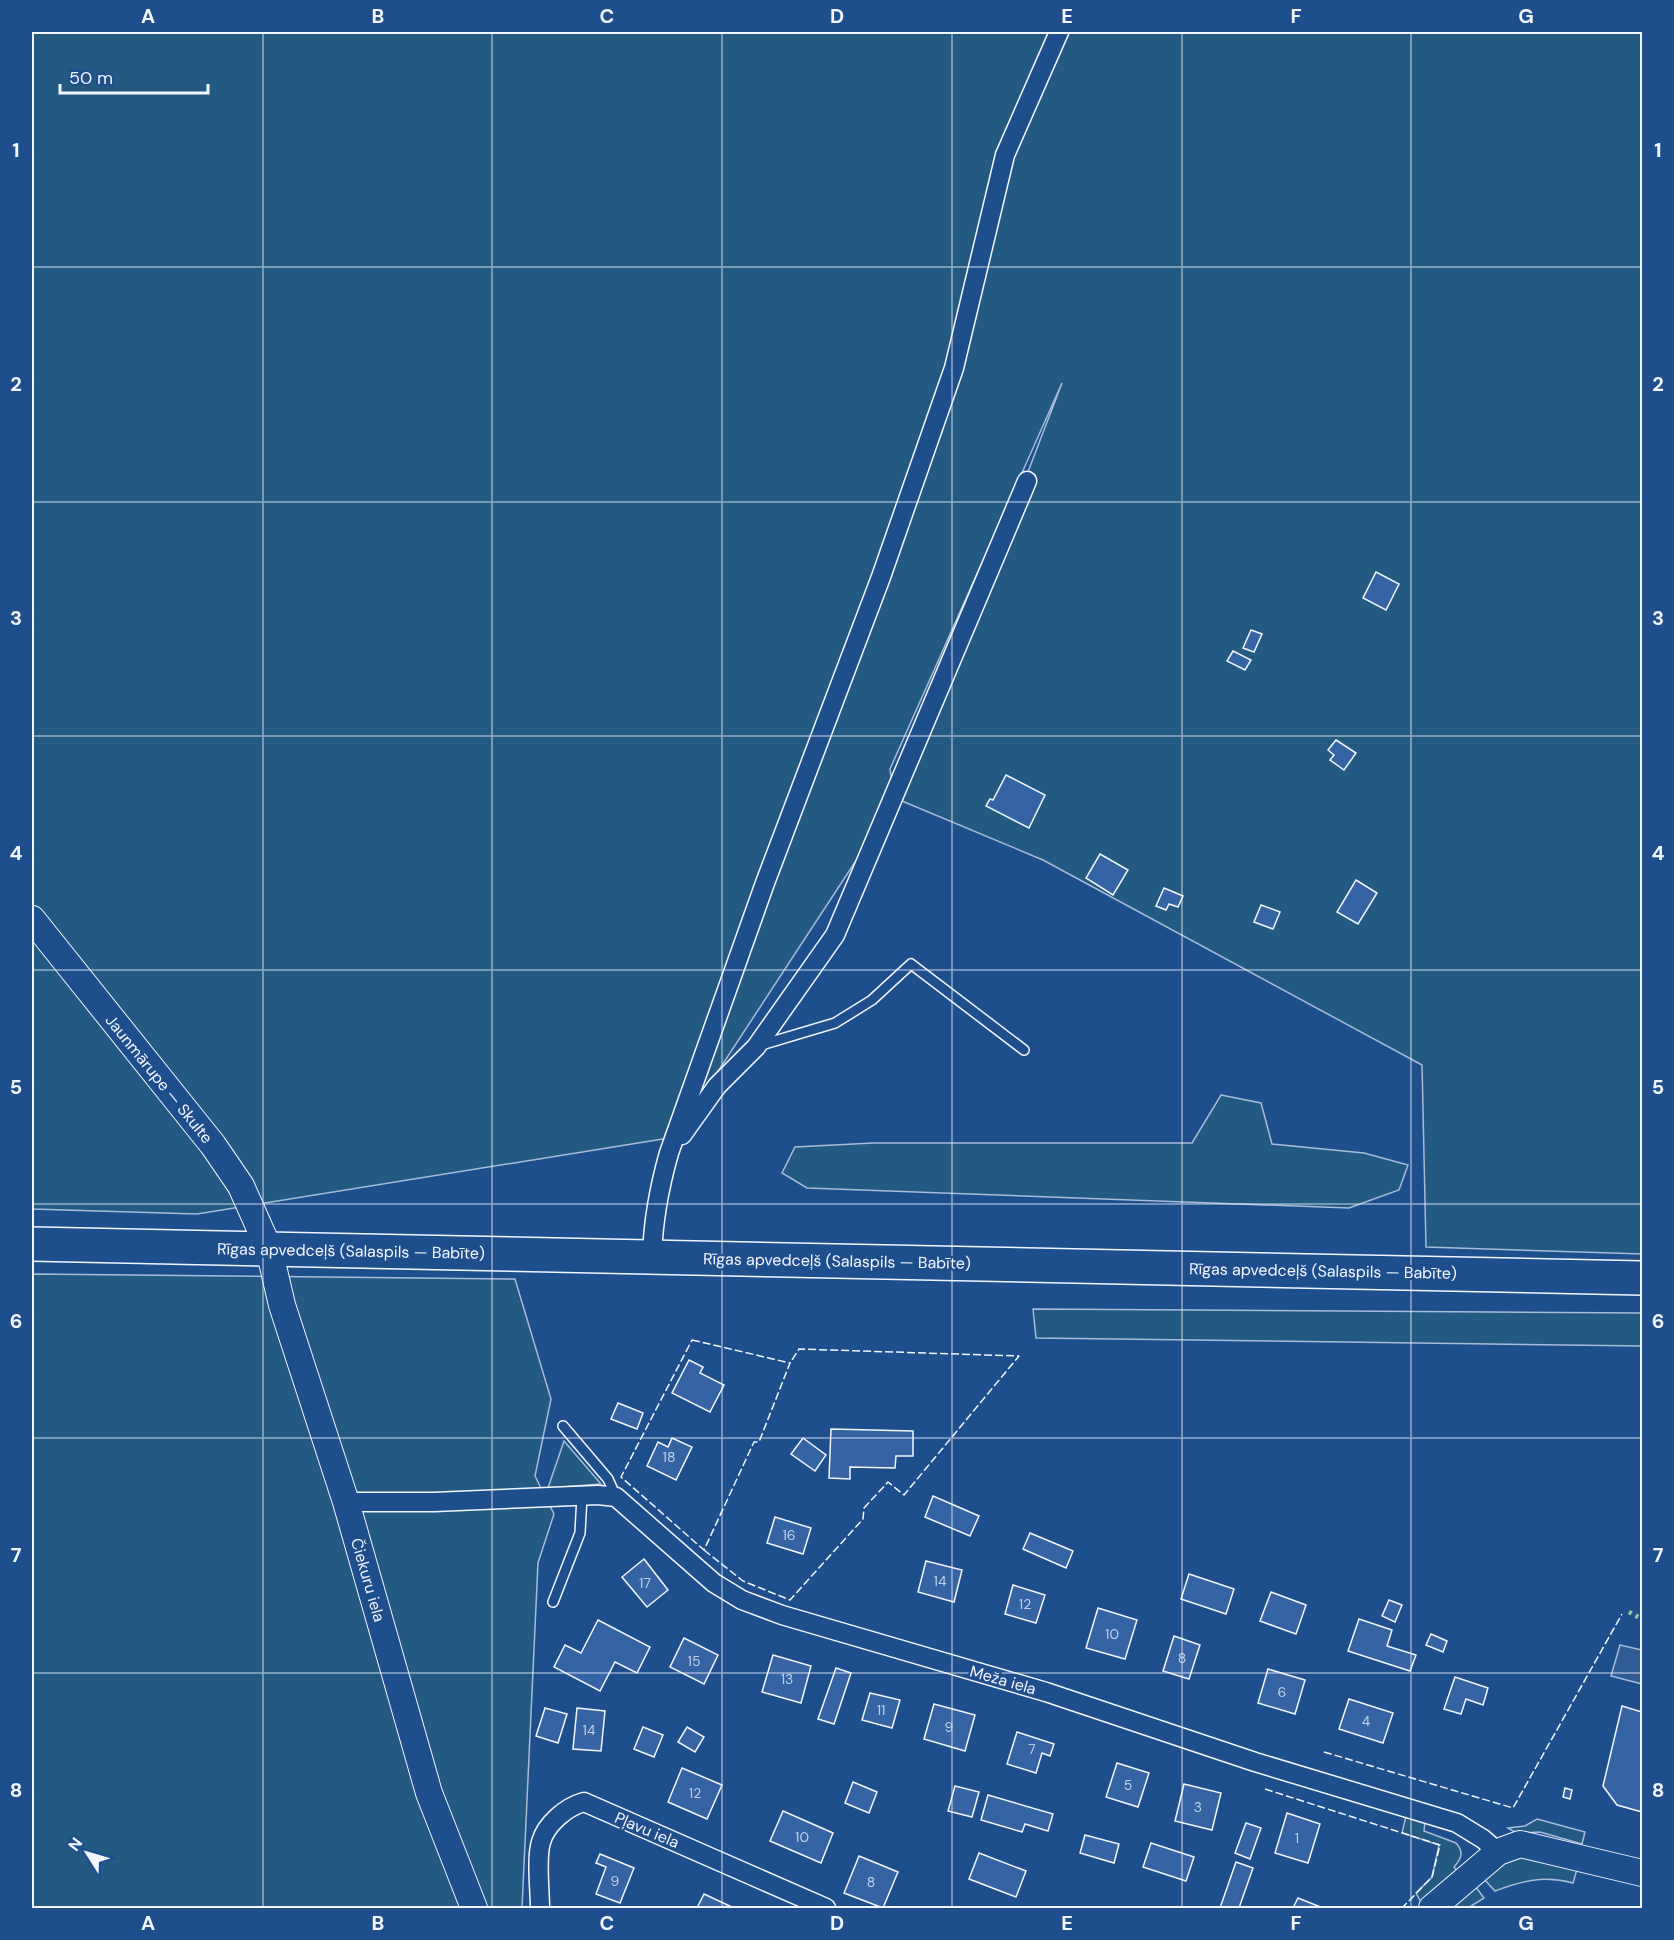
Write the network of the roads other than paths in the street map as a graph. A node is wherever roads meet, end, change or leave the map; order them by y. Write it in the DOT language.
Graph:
graph roads {
  1 [pos="1059,32"];
  2 [pos="1027,481"];
  3 [pos="32,919"];
  4 [pos="756,1047"];
  5 [pos="1024,1050"];
  6 [pos="669,1153"];
  7 [pos="32,1244"];
  8 [pos="269,1249"];
  9 [pos="652,1257"];
  10 [pos="1642,1278"];
  11 [pos="563,1426"];
  12 [pos="582,1496"];
  13 [pos="616,1497"];
  14 [pos="346,1502"];
  15 [pos="553,1602"];
  16 [pos="1498,1852"];
  17 [pos="1642,1873"];
  18 [pos="474,1908"];
  19 [pos="540,1908"];
  20 [pos="826,1908"];
  21 [pos="1435,1908"];
  1 -- 6 [label="street"];
  2 -- 4 [label="street"];
  3 -- 8 [label="main road, Jaunmārupe — Skulte"];
  4 -- 5 [label="lane"];
  4 -- 6 [label="street"];
  6 -- 9 [label="street"];
  7 -- 8 [label="highway, Rīgas apvedceļš (Salaspils — Babīte)"];
  8 -- 9 [label="highway, Rīgas apvedceļš (Salaspils — Babīte)"];
  8 -- 14 [label="main road, Čiekuru iela"];
  9 -- 10 [label="highway, Rīgas apvedceļš (Salaspils — Babīte)"];
  11 -- 13 [label="lane, Meža iela"];
  12 -- 13 [label="street"];
  12 -- 14 [label="street"];
  12 -- 15 [label="lane"];
  13 -- 16 [label="street, Meža iela"];
  14 -- 18 [label="main road, Čiekuru iela"];
  16 -- 17 [label="main road"];
  16 -- 21 [label="main road"];
  19 -- 20 [label="street, Pļavu iela"];
}
